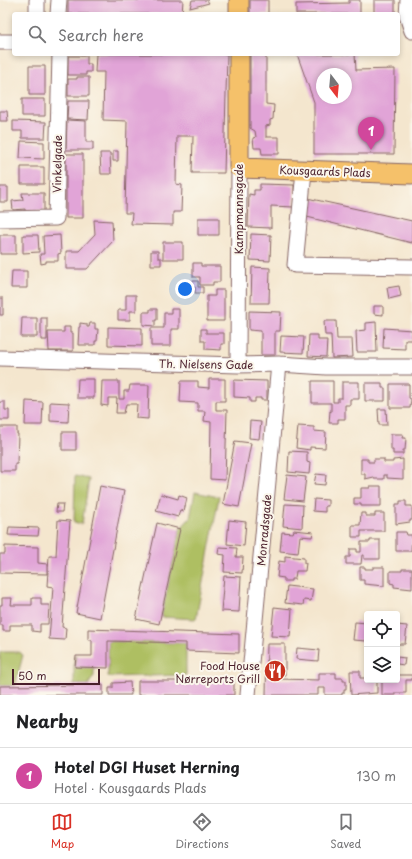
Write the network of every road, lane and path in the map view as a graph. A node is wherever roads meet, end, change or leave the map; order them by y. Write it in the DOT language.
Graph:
graph roads {
  1 [pos="38,0"];
  2 [pos="59,0"];
  3 [pos="239,0"];
  4 [pos="408,0"];
  5 [pos="37,12"];
  6 [pos="58,12"];
  7 [pos="239,12"];
  8 [pos="412,31"];
  9 [pos="0,42"];
  10 [pos="12,42"];
  11 [pos="60,56"];
  12 [pos="239,56"];
  13 [pos="238,168"];
  14 [pos="304,171"];
  15 [pos="412,174"];
  16 [pos="0,219"];
  17 [pos="412,267"];
  18 [pos="0,358"];
  19 [pos="279,364"];
  20 [pos="238,365"];
  21 [pos="412,367"];
  22 [pos="248,695"];
  1 -- 5 [label="street"];
  2 -- 6 [label="street"];
  3 -- 7 [label="main road"];
  4 -- 8 [label="street"];
  9 -- 10 [label="street"];
  11 -- 16 [label="street, Vinkelgade"];
  12 -- 13 [label="main road, Kampmannsgade"];
  13 -- 14 [label="main road, Kousgaards Plads"];
  13 -- 20 [label="street, Kampmannsgade"];
  14 -- 15 [label="main road, Kousgaards Plads"];
  14 -- 17 [label="street"];
  18 -- 20 [label="street, Th. Nielsens Gade"];
  19 -- 20 [label="street, Th. Nielsens Gade"];
  19 -- 21 [label="street, Th. Nielsens Gade"];
  19 -- 22 [label="street, Monradsgade"];
}
